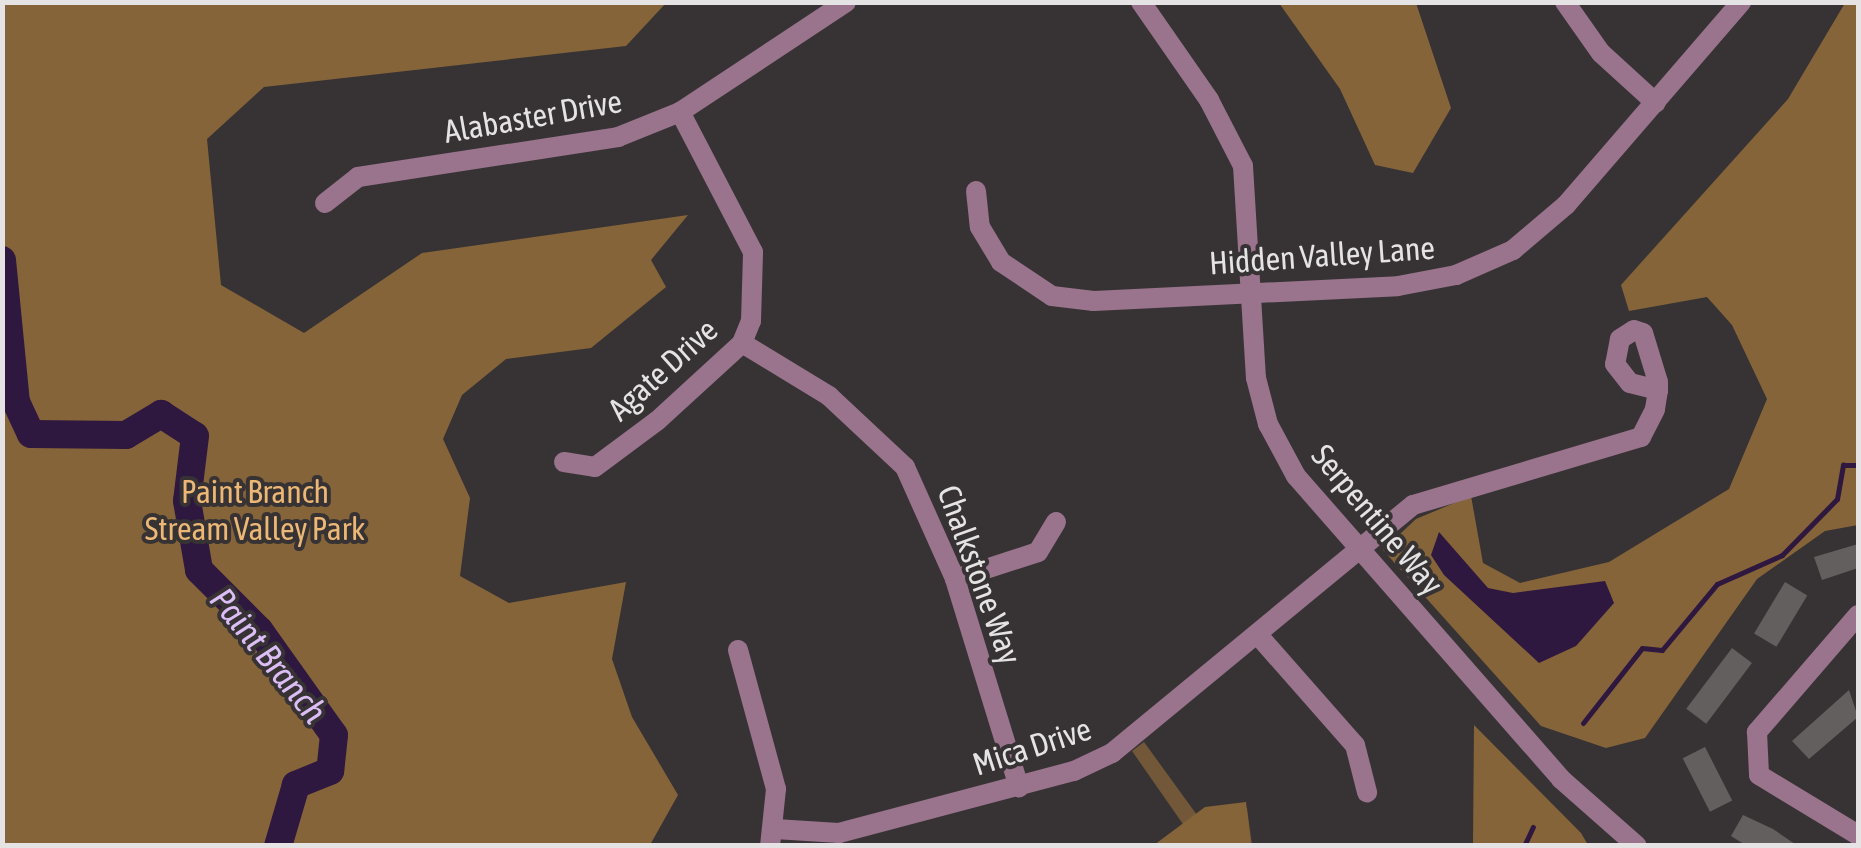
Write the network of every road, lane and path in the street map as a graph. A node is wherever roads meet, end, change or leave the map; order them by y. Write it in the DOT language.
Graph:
graph roads {
  1 [pos="846,2"];
  2 [pos="1141,2"];
  3 [pos="1565,2"];
  4 [pos="1741,2"];
  5 [pos="1656,103"];
  6 [pos="680,112"];
  7 [pos="976,191"];
  8 [pos="324,203"];
  9 [pos="1251,292"];
  10 [pos="742,343"];
  11 [pos="1658,390"];
  12 [pos="564,462"];
  13 [pos="1056,522"];
  14 [pos="1356,547"];
  15 [pos="955,579"];
  16 [pos="1858,616"];
  17 [pos="1258,634"];
  18 [pos="738,650"];
  19 [pos="1018,786"];
  20 [pos="1367,792"];
  21 [pos="1858,834"];
  22 [pos="772,837"];
  23 [pos="1637,846"];
  1 -- 6 [label="street, Alabaster Drive"];
  2 -- 9 [label="street, Serpentine Way"];
  3 -- 5 [label="street"];
  4 -- 5 [label="street, Hidden Valley Lane"];
  5 -- 9 [label="street, Hidden Valley Lane"];
  6 -- 8 [label="street, Alabaster Drive"];
  6 -- 10 [label="street, Agate Drive"];
  7 -- 9 [label="street, Hidden Valley Lane"];
  9 -- 14 [label="street, Serpentine Way"];
  10 -- 12 [label="street, Agate Drive"];
  10 -- 15 [label="street, Chalkstone Way"];
  11 -- 14 [label="street, Mica Drive"];
  13 -- 15 [label="street"];
  14 -- 17 [label="street, Mica Drive"];
  14 -- 23 [label="street, Serpentine Way"];
  15 -- 19 [label="street, Chalkstone Way"];
  16 -- 21 [label="street"];
  17 -- 19 [label="street, Mica Drive"];
  17 -- 20 [label="street"];
  18 -- 22 [label="street"];
  19 -- 22 [label="street, Mica Drive"];
}
